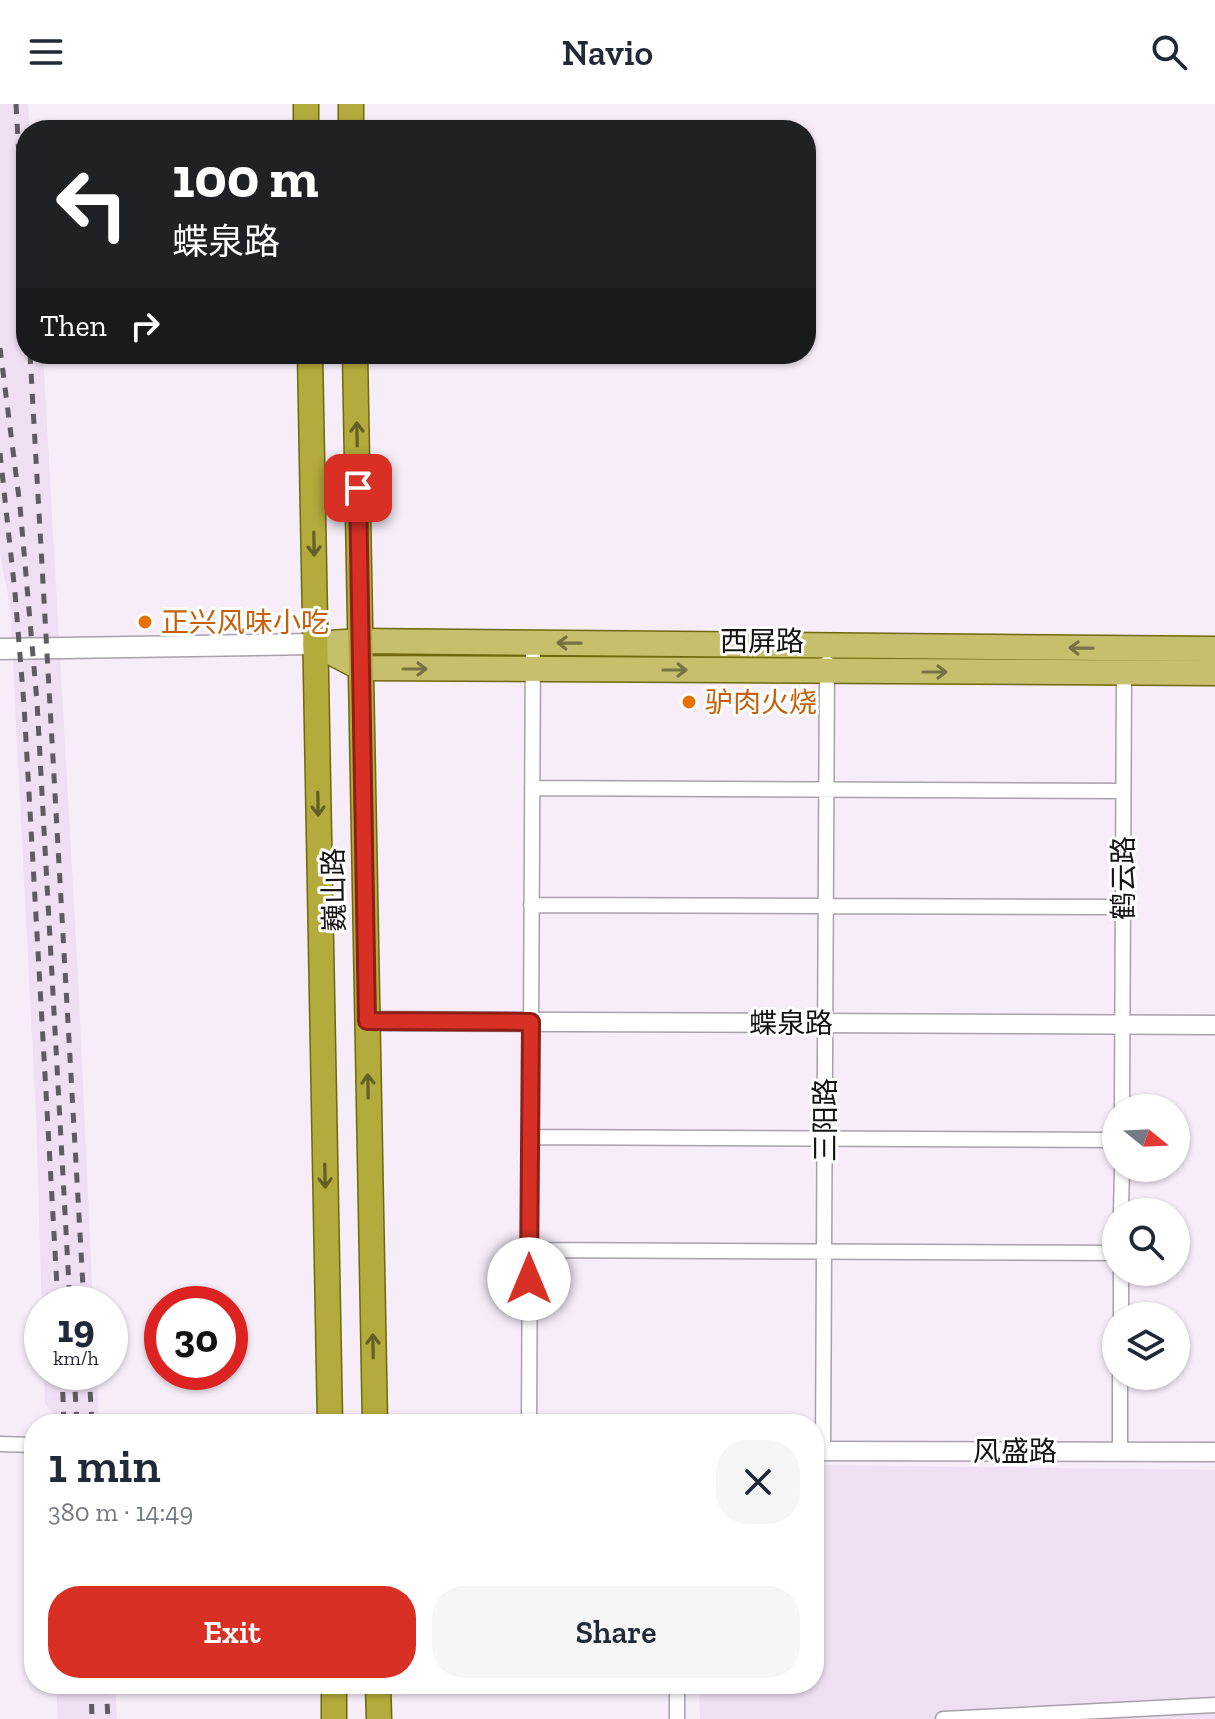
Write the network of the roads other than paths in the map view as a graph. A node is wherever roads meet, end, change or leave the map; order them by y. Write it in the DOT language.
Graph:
graph roads {
  1 [pos="310,364"];
  2 [pos="355,364"];
  3 [pos="360,641"];
  4 [pos="533,643"];
  5 [pos="315,644"];
  6 [pos="827,645"];
  7 [pos="1124,648"];
  8 [pos="0,649"];
  9 [pos="1215,649"];
  10 [pos="361,668"];
  11 [pos="533,669"];
  12 [pos="827,671"];
  13 [pos="1124,673"];
  14 [pos="1215,673"];
  15 [pos="532,788"];
  16 [pos="826,790"];
  17 [pos="1123,791"];
  18 [pos="531,905"];
  19 [pos="826,906"];
  20 [pos="1123,907"];
  21 [pos="367,1021"];
  22 [pos="531,1022"];
  23 [pos="825,1023"];
  24 [pos="1122,1025"];
  25 [pos="1215,1025"];
  26 [pos="1122,1094"];
  27 [pos="530,1137"];
  28 [pos="825,1139"];
  29 [pos="1102,1140"];
  30 [pos="530,1250"];
  31 [pos="824,1251"];
  32 [pos="1102,1253"];
  33 [pos="1120,1390"];
  34 [pos="330,1414"];
  35 [pos="375,1414"];
  36 [pos="529,1414"];
  37 [pos="819,1414"];
  38 [pos="0,1444"];
  39 [pos="24,1445"];
  40 [pos="824,1451"];
  41 [pos="1120,1451"];
  42 [pos="1215,1452"];
  43 [pos="334,1694"];
  44 [pos="378,1694"];
  45 [pos="677,1694"];
  46 [pos="1215,1705"];
  47 [pos="334,1719"];
  48 [pos="379,1719"];
  49 [pos="677,1719"];
  50 [pos="943,1719"];
  1 -- 5 [label="highway, 巍山路, one-way"];
  3 -- 2 [label="highway, 巍山路, one-way"];
  3 -- 4 [label="main road, 西屏路"];
  3 -- 5 [label="main road, 西屏路"];
  3 -- 10 [label="highway, 巍山路"];
  6 -- 4 [label="main road, 西屏路, one-way"];
  4 -- 11 [label="street"];
  5 -- 8 [label="main road, 西屏路"];
  5 -- 10 [label="main road, 西屏路"];
  5 -- 34 [label="highway, 巍山路, one-way"];
  7 -- 6 [label="main road, 西屏路, one-way"];
  6 -- 12 [label="street, 三阳路"];
  7 -- 9 [label="main road, 西屏路"];
  7 -- 13 [label="street, 鹤云路"];
  10 -- 11 [label="main road, 西屏路, one-way"];
  10 -- 21 [label="highway, 巍山路"];
  11 -- 12 [label="main road, 西屏路, one-way"];
  11 -- 15 [label="street"];
  12 -- 13 [label="main road, 西屏路, one-way"];
  12 -- 16 [label="street, 三阳路"];
  13 -- 14 [label="main road, 西屏路"];
  13 -- 17 [label="street, 鹤云路"];
  15 -- 16 [label="street"];
  15 -- 18 [label="street"];
  16 -- 17 [label="street"];
  16 -- 19 [label="street, 三阳路"];
  17 -- 20 [label="street, 鹤云路"];
  18 -- 19 [label="street"];
  18 -- 22 [label="street"];
  19 -- 20 [label="street"];
  19 -- 23 [label="street, 三阳路"];
  20 -- 24 [label="street, 鹤云路"];
  21 -- 22 [label="street, 蝶泉路"];
  35 -- 21 [label="highway, 巍山路, one-way"];
  22 -- 23 [label="street, 蝶泉路"];
  22 -- 27 [label="street"];
  23 -- 24 [label="street, 蝶泉路"];
  23 -- 28 [label="street, 三阳路"];
  24 -- 25 [label="street, 蝶泉路"];
  24 -- 26 [label="street, 鹤云路"];
  27 -- 28 [label="street"];
  27 -- 30 [label="street"];
  28 -- 29 [label="street"];
  28 -- 31 [label="street, 三阳路"];
  30 -- 31 [label="street"];
  30 -- 36 [label="street"];
  31 -- 32 [label="street"];
  31 -- 37 [label="street, 三阳路"];
  33 -- 41 [label="street"];
  38 -- 39 [label="street"];
  40 -- 41 [label="street, 风盛路"];
  41 -- 42 [label="street, 风盛路"];
  43 -- 47 [label="highway"];
  44 -- 48 [label="highway"];
  45 -- 49 [label="street"];
  46 -- 50 [label="street"];
}
